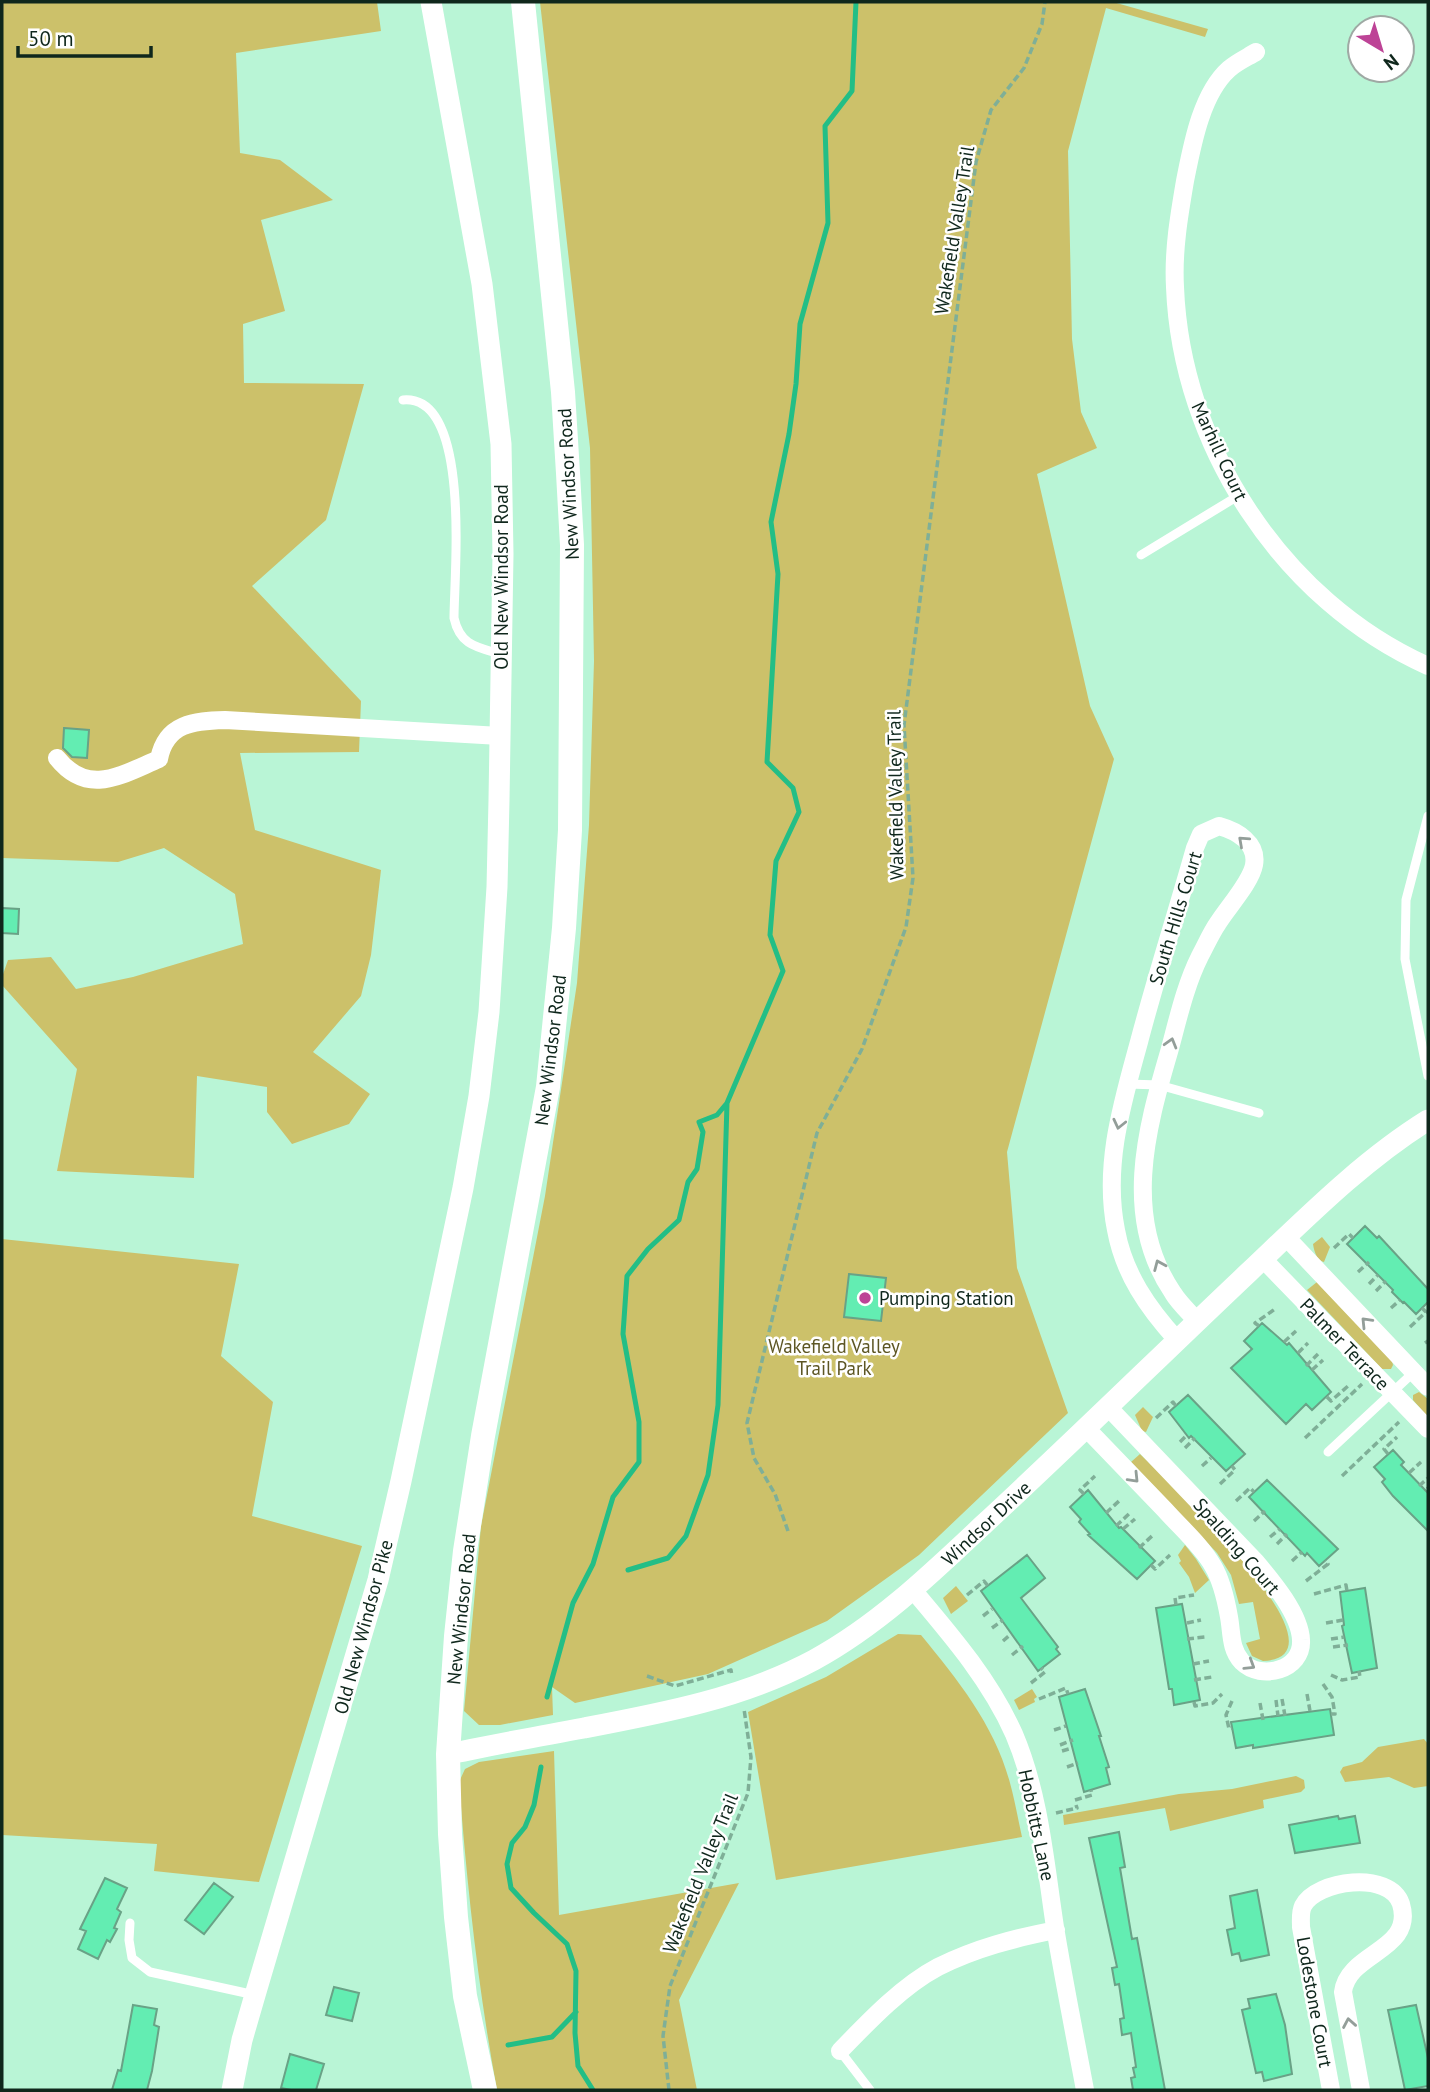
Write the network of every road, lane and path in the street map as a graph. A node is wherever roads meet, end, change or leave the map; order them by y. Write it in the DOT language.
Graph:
graph roads {
  1 [pos="431,2"];
  2 [pos="523,2"];
  3 [pos="1045,2"];
  4 [pos="1256,52"];
  5 [pos="403,400"];
  6 [pos="1238,496"];
  7 [pos="1141,555"];
  8 [pos="502,654"];
  9 [pos="1428,666"];
  10 [pos="500,736"];
  11 [pos="57,758"];
  12 [pos="1428,816"];
  13 [pos="1428,1076"];
  14 [pos="1128,1084"];
  15 [pos="1159,1085"];
  16 [pos="1259,1113"];
  17 [pos="1428,1120"];
  18 [pos="468,1157"];
  19 [pos="1286,1237"];
  20 [pos="1353,1238"];
  21 [pos="1334,1248"];
  22 [pos="1263,1259"];
  23 [pos="1369,1262"];
  24 [pos="1358,1272"];
  25 [pos="1378,1275"];
  26 [pos="1386,1281"];
  27 [pos="1369,1284"];
  28 [pos="1376,1291"];
  29 [pos="1400,1300"];
  30 [pos="1391,1308"];
  31 [pos="1422,1308"];
  32 [pos="1275,1309"];
  33 [pos="1197,1321"];
  34 [pos="1259,1326"];
  35 [pos="1410,1327"];
  36 [pos="1296,1331"];
  37 [pos="1177,1340"];
  38 [pos="1284,1342"];
  39 [pos="1308,1343"];
  40 [pos="1298,1353"];
  41 [pos="1318,1354"];
  42 [pos="1323,1360"];
  43 [pos="1306,1366"];
  44 [pos="1312,1370"];
  45 [pos="1414,1371"];
  46 [pos="1368,1378"];
  47 [pos="1348,1386"];
  48 [pos="1428,1387"];
  49 [pos="1392,1392"];
  50 [pos="1326,1397"];
  51 [pos="1176,1406"];
  52 [pos="1109,1408"];
  53 [pos="1404,1417"];
  54 [pos="1156,1418"];
  55 [pos="1087,1429"];
  56 [pos="1428,1429"];
  57 [pos="1187,1435"];
  58 [pos="1305,1437"];
  59 [pos="1397,1437"];
  60 [pos="1195,1438"];
  61 [pos="1180,1442"];
  62 [pos="1185,1448"];
  63 [pos="1328,1452"];
  64 [pos="1388,1454"];
  65 [pos="1211,1458"];
  66 [pos="1421,1462"];
  67 [pos="1202,1466"];
  68 [pos="1232,1466"];
  69 [pos="1409,1473"];
  70 [pos="1095,1476"];
  71 [pos="1342,1476"];
  72 [pos="1428,1478"];
  73 [pos="1220,1484"];
  74 [pos="1419,1486"];
  75 [pos="1254,1492"];
  76 [pos="1084,1494"];
  77 [pos="1119,1501"];
  78 [pos="1236,1501"];
  79 [pos="1265,1511"];
  80 [pos="1106,1513"];
  81 [pos="1130,1513"];
  82 [pos="1135,1518"];
  83 [pos="1254,1521"];
  84 [pos="1116,1526"];
  85 [pos="1123,1529"];
  86 [pos="1280,1529"];
  87 [pos="788,1531"];
  88 [pos="1287,1534"];
  89 [pos="1153,1536"];
  90 [pos="1270,1538"];
  91 [pos="1277,1544"];
  92 [pos="1139,1548"];
  93 [pos="1302,1552"];
  94 [pos="1170,1555"];
  95 [pos="1292,1561"];
  96 [pos="1325,1561"];
  97 [pos="1151,1565"];
  98 [pos="1306,1581"];
  99 [pos="988,1586"];
  100 [pos="913,1590"];
  101 [pos="1347,1591"];
  102 [pos="1314,1594"];
  103 [pos="967,1595"];
  104 [pos="1194,1595"];
  105 [pos="1176,1605"];
  106 [pos="992,1609"];
  107 [pos="983,1616"];
  108 [pos="1003,1620"];
  109 [pos="1201,1620"];
  110 [pos="1343,1620"];
  111 [pos="1187,1623"];
  112 [pos="1326,1623"];
  113 [pos="992,1628"];
  114 [pos="1011,1634"];
  115 [pos="1205,1637"];
  116 [pos="1344,1637"];
  117 [pos="1187,1639"];
  118 [pos="1331,1639"];
  119 [pos="1003,1641"];
  120 [pos="1348,1645"];
  121 [pos="1023,1646"];
  122 [pos="1333,1647"];
  123 [pos="1012,1655"];
  124 [pos="1209,1661"];
  125 [pos="1193,1664"];
  126 [pos="1041,1668"];
  127 [pos="1359,1671"];
  128 [pos="1331,1675"];
  129 [pos="648,1676"];
  130 [pos="1212,1677"];
  131 [pos="1194,1680"];
  132 [pos="1031,1684"];
  133 [pos="1323,1684"];
  134 [pos="737,1692"];
  135 [pos="1068,1694"];
  136 [pos="1222,1694"];
  137 [pos="1307,1694"];
  138 [pos="1040,1699"];
  139 [pos="1282,1699"];
  140 [pos="1276,1700"];
  141 [pos="1232,1701"];
  142 [pos="1194,1702"];
  143 [pos="1260,1703"];
  144 [pos="1310,1711"];
  145 [pos="1331,1714"];
  146 [pos="1278,1716"];
  147 [pos="1285,1716"];
  148 [pos="1263,1720"];
  149 [pos="1066,1726"];
  150 [pos="1233,1728"];
  151 [pos="1054,1730"];
  152 [pos="1073,1740"];
  153 [pos="1060,1745"];
  154 [pos="1072,1748"];
  155 [pos="1062,1751"];
  156 [pos="448,1754"];
  157 [pos="1078,1763"];
  158 [pos="1067,1767"];
  159 [pos="1091,1790"];
  160 [pos="1059,1824"];
  161 [pos="130,1923"];
  162 [pos="1056,1930"];
  163 [pos="255,1995"];
  164 [pos="840,2052"];
  165 [pos="232,2090"];
  166 [pos="485,2090"];
  167 [pos="669,2090"];
  168 [pos="870,2090"];
  169 [pos="1086,2090"];
  170 [pos="1331,2090"];
  171 [pos="1361,2090"];
  1 -- 8 [label="street, Old New Windsor Road"];
  2 -- 156 [label="main road, New Windsor Road"];
  3 -- 87 [label="path, Wakefield Valley Trail"];
  4 -- 6 [label="street, Marhill Court"];
  5 -- 8 [label="lane"];
  6 -- 7 [label="lane"];
  6 -- 9 [label="street, Marhill Court"];
  8 -- 10 [label="street, Old New Windsor Road"];
  10 -- 11 [label="street"];
  10 -- 18 [label="street, Old New Windsor Road"];
  12 -- 13 [label="lane"];
  14 -- 15 [label="lane"];
  15 -- 14 [label="street, South Hills Court, one-way"];
  14 -- 37 [label="street, South Hills Court, one-way"];
  15 -- 16 [label="lane"];
  33 -- 15 [label="street, South Hills Court, one-way"];
  17 -- 19 [label="street, Windsor Drive"];
  18 -- 163 [label="street, Old New Windsor Pike"];
  19 -- 22 [label="street, Windsor Drive"];
  45 -- 19 [label="street, Palmer Terrace, one-way"];
  20 -- 21 [label="path"];
  22 -- 33 [label="street, Windsor Drive"];
  22 -- 49 [label="street, Palmer Terrace"];
  23 -- 24 [label="path"];
  25 -- 27 [label="path"];
  26 -- 28 [label="path"];
  29 -- 30 [label="path"];
  31 -- 35 [label="path"];
  32 -- 34 [label="path"];
  33 -- 37 [label="street, Windsor Drive"];
  36 -- 38 [label="path"];
  37 -- 52 [label="street, Windsor Drive"];
  39 -- 40 [label="path"];
  41 -- 43 [label="path"];
  42 -- 44 [label="path"];
  45 -- 48 [label="street, Palmer Terrace"];
  45 -- 49 [label="lane"];
  46 -- 58 [label="path"];
  47 -- 50 [label="path"];
  49 -- 56 [label="street, Palmer Terrace"];
  49 -- 63 [label="lane"];
  51 -- 54 [label="path"];
  52 -- 55 [label="street, Windsor Drive"];
  55 -- 52 [label="street, Spalding Court, one-way"];
  53 -- 71 [label="path"];
  55 -- 100 [label="street, Windsor Drive"];
  57 -- 61 [label="path"];
  59 -- 64 [label="path"];
  60 -- 62 [label="path"];
  65 -- 67 [label="path"];
  66 -- 69 [label="path"];
  68 -- 73 [label="path"];
  70 -- 76 [label="path"];
  72 -- 74 [label="path"];
  75 -- 78 [label="path"];
  77 -- 80 [label="path"];
  79 -- 83 [label="path"];
  81 -- 84 [label="path"];
  82 -- 85 [label="path"];
  86 -- 90 [label="path"];
  88 -- 91 [label="path"];
  89 -- 92 [label="path"];
  93 -- 95 [label="path"];
  94 -- 97 [label="path"];
  96 -- 98 [label="path"];
  99 -- 103 [label="path"];
  100 -- 134 [label="street, Windsor Drive"];
  100 -- 162 [label="street, Hobbitts Lane"];
  101 -- 102 [label="path"];
  104 -- 105 [label="path"];
  106 -- 107 [label="path"];
  108 -- 113 [label="path"];
  109 -- 111 [label="path"];
  110 -- 112 [label="path"];
  114 -- 119 [label="path"];
  115 -- 117 [label="path"];
  116 -- 118 [label="path"];
  120 -- 122 [label="path"];
  121 -- 123 [label="path"];
  124 -- 125 [label="path"];
  126 -- 132 [label="path"];
  127 -- 128 [label="path"];
  129 -- 134 [label="path, Wakefield Valley Trail"];
  130 -- 131 [label="path"];
  133 -- 145 [label="path"];
  134 -- 156 [label="street, Windsor Drive"];
  134 -- 167 [label="path, Wakefield Valley Trail"];
  135 -- 138 [label="path"];
  136 -- 142 [label="path"];
  137 -- 144 [label="path"];
  139 -- 147 [label="path"];
  140 -- 146 [label="path"];
  141 -- 150 [label="path"];
  143 -- 148 [label="path"];
  149 -- 151 [label="path"];
  152 -- 153 [label="path"];
  154 -- 155 [label="path"];
  156 -- 166 [label="main road, New Windsor Road"];
  157 -- 158 [label="path"];
  159 -- 160 [label="path"];
  161 -- 163 [label="lane"];
  162 -- 164 [label="street"];
  162 -- 169 [label="street, Hobbitts Lane"];
  163 -- 165 [label="street, Old New Windsor Pike"];
  164 -- 168 [label="lane"];
  171 -- 170 [label="street, Lodestone Court, one-way"];
}
